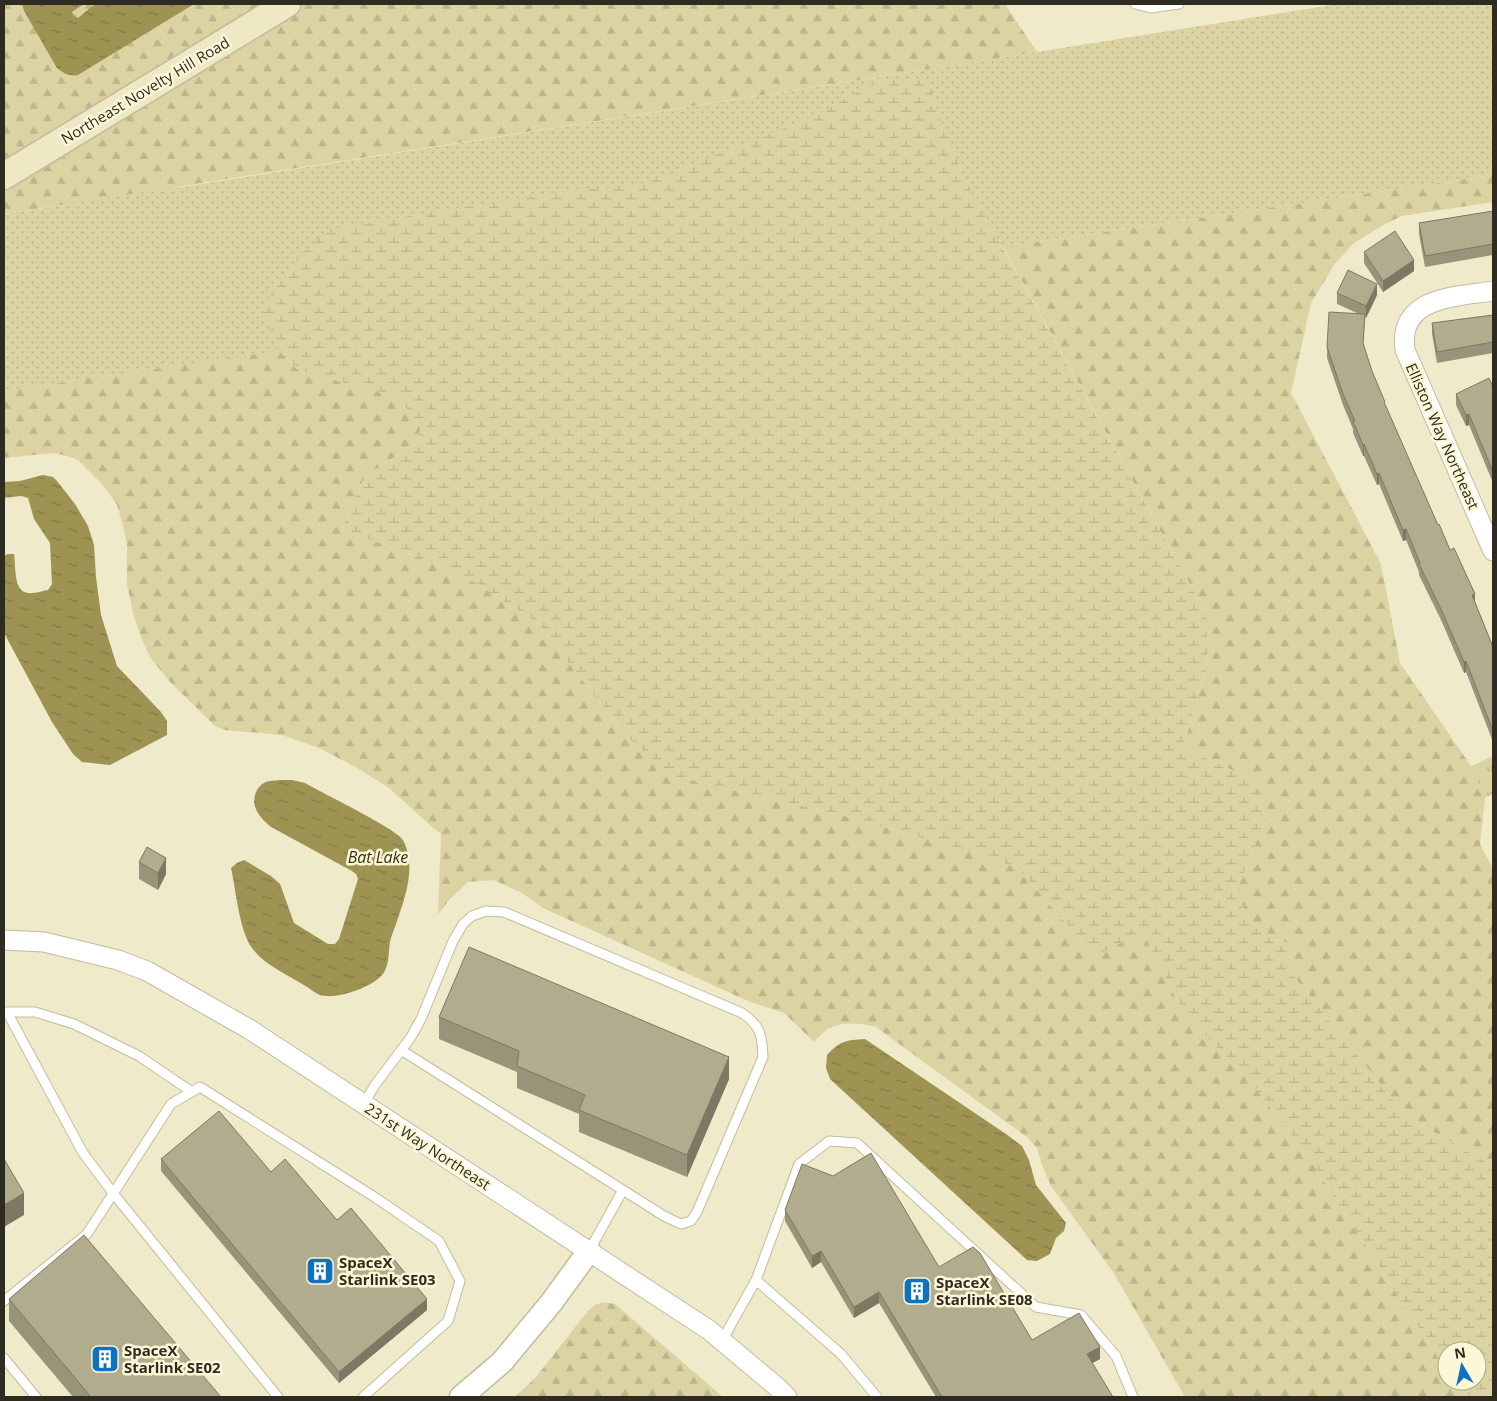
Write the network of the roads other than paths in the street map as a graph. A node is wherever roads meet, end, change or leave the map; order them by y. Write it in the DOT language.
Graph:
graph roads {
  1 [pos="287,4"];
  2 [pos="1135,4"];
  3 [pos="1179,4"];
  4 [pos="4,176"];
  5 [pos="1493,291"];
  6 [pos="1493,551"];
  7 [pos="4,940"];
  8 [pos="6,1012"];
  9 [pos="401,1050"];
  10 [pos="192,1092"];
  11 [pos="363,1105"];
  12 [pos="623,1190"];
  13 [pos="113,1193"];
  14 [pos="589,1251"];
  15 [pos="756,1280"];
  16 [pos="4,1301"];
  17 [pos="722,1341"];
  18 [pos="4,1358"];
  19 [pos="36,1397"];
  20 [pos="278,1397"];
  21 [pos="363,1397"];
  22 [pos="461,1397"];
  23 [pos="787,1397"];
  24 [pos="877,1397"];
  25 [pos="1133,1397"];
  1 -- 4 [label="main road, Northeast Novelty Hill Road"];
  2 -- 3 [label="lane"];
  5 -- 6 [label="street, Elliston Way Northeast"];
  7 -- 11 [label="street, 231st Way Northeast"];
  8 -- 10 [label="lane"];
  8 -- 13 [label="lane"];
  9 -- 11 [label="lane"];
  9 -- 12 [label="lane"];
  9 -- 12 [label="lane"];
  10 -- 13 [label="lane"];
  10 -- 21 [label="lane"];
  11 -- 14 [label="street, 231st Way Northeast"];
  12 -- 14 [label="lane"];
  13 -- 16 [label="lane"];
  13 -- 20 [label="lane"];
  14 -- 17 [label="street, 231st Way Northeast"];
  14 -- 22 [label="street"];
  15 -- 17 [label="lane"];
  15 -- 24 [label="lane"];
  15 -- 25 [label="lane"];
  17 -- 23 [label="street, 231st Way Northeast"];
  18 -- 19 [label="lane"];
}
